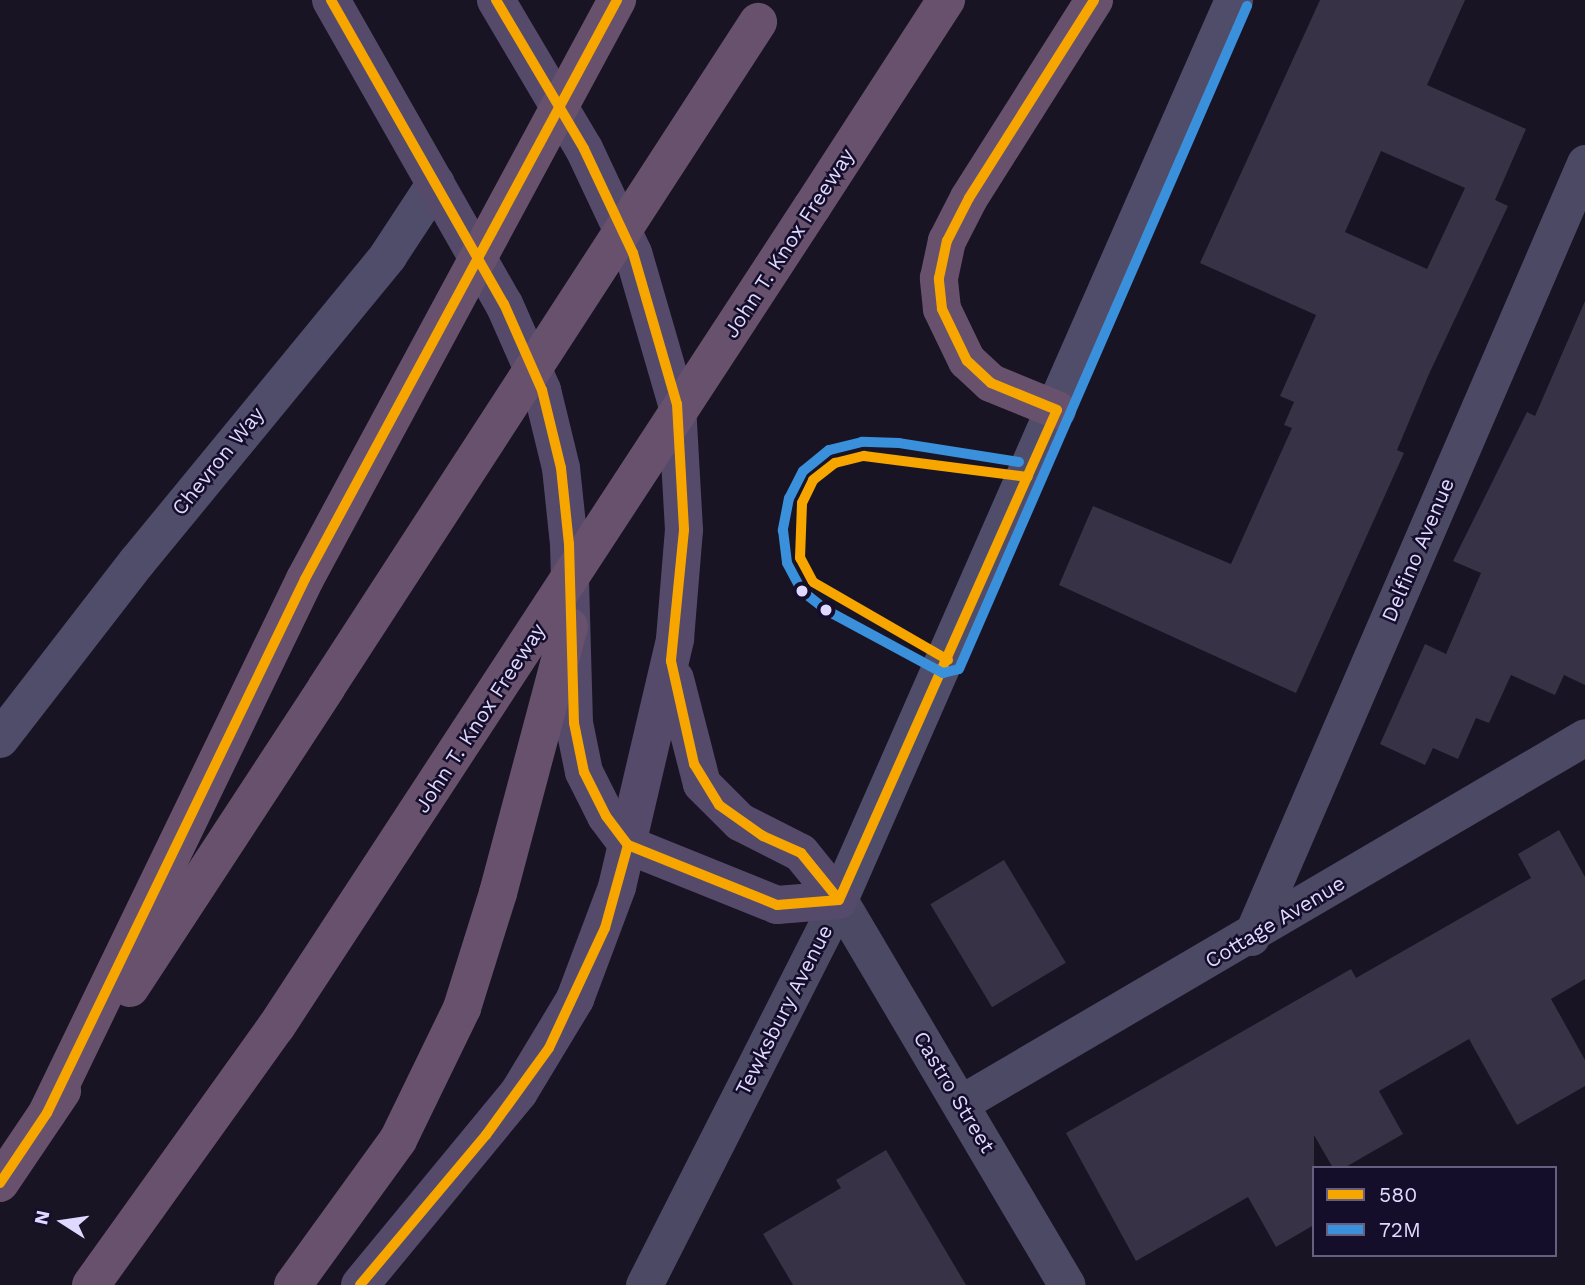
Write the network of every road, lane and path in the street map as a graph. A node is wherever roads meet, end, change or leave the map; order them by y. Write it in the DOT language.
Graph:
graph roads {
  1 [pos="331,0"];
  2 [pos="496,0"];
  3 [pos="617,0"];
  4 [pos="946,0"];
  5 [pos="1094,0"];
  6 [pos="1234,0"];
  7 [pos="765,11"];
  8 [pos="1585,163"];
  9 [pos="436,183"];
  10 [pos="1057,410"];
  11 [pos="569,626"];
  12 [pos="671,661"];
  13 [pos="1585,737"];
  14 [pos="0,739"];
  15 [pos="628,845"];
  16 [pos="839,900"];
  17 [pos="1251,937"];
  18 [pos="961,1103"];
  19 [pos="47,1113"];
  20 [pos="0,1183"];
  21 [pos="90,1285"];
  22 [pos="293,1285"];
  23 [pos="360,1285"];
  24 [pos="644,1285"];
  25 [pos="1067,1285"];
  1 -- 9 [label="main road"];
  2 -- 12 [label="main road, Castro Street"];
  3 -- 19 [label="highway, bridge"];
  4 -- 21 [label="highway, John T. Knox Freeway, bridge"];
  5 -- 10 [label="highway"];
  6 -- 10 [label="street, Tewksbury Avenue"];
  7 -- 19 [label="highway, bridge"];
  8 -- 17 [label="street, Delfino Avenue"];
  9 -- 11 [label="main road"];
  9 -- 14 [label="street, Chevron Way"];
  10 -- 16 [label="street, Tewksbury Avenue"];
  11 -- 15 [label="main road"];
  11 -- 22 [label="highway"];
  12 -- 15 [label="main road"];
  12 -- 16 [label="main road, Castro Street"];
  13 -- 17 [label="street, Cottage Avenue"];
  15 -- 16 [label="main road"];
  15 -- 23 [label="main road"];
  16 -- 18 [label="street, Castro Street"];
  16 -- 24 [label="street, Tewksbury Avenue"];
  17 -- 18 [label="street, Cottage Avenue"];
  18 -- 25 [label="street, Castro Street"];
  19 -- 20 [label="highway"];
}
